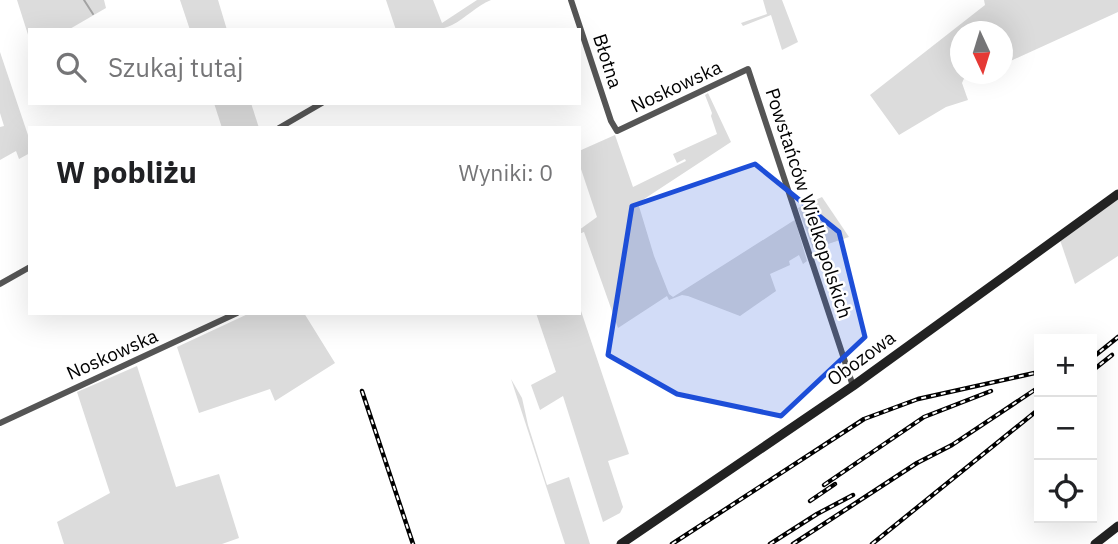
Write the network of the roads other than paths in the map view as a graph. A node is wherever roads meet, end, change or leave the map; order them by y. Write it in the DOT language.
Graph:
graph roads {
  1 [pos="571,0"];
  2 [pos="580,28"];
  3 [pos="581,30"];
  4 [pos="748,69"];
  5 [pos="319,105"];
  6 [pos="282,126"];
  7 [pos="617,131"];
  8 [pos="1118,194"];
  9 [pos="28,268"];
  10 [pos="0,284"];
  11 [pos="233,315"];
  12 [pos="853,386"];
  13 [pos="0,423"];
  14 [pos="1118,526"];
  15 [pos="621,544"];
  16 [pos="1095,544"];
  1 -- 2 [label="street, Błotna"];
  3 -- 7 [label="street, Błotna"];
  4 -- 7 [label="street, Noskowska"];
  4 -- 12 [label="street, Powstańców Wielkopolskich"];
  5 -- 6 [label="street"];
  8 -- 12 [label="street, Obozowa"];
  9 -- 10 [label="street"];
  11 -- 13 [label="street, Noskowska"];
  12 -- 15 [label="street, Obozowa"];
  14 -- 16 [label="street"];
}
